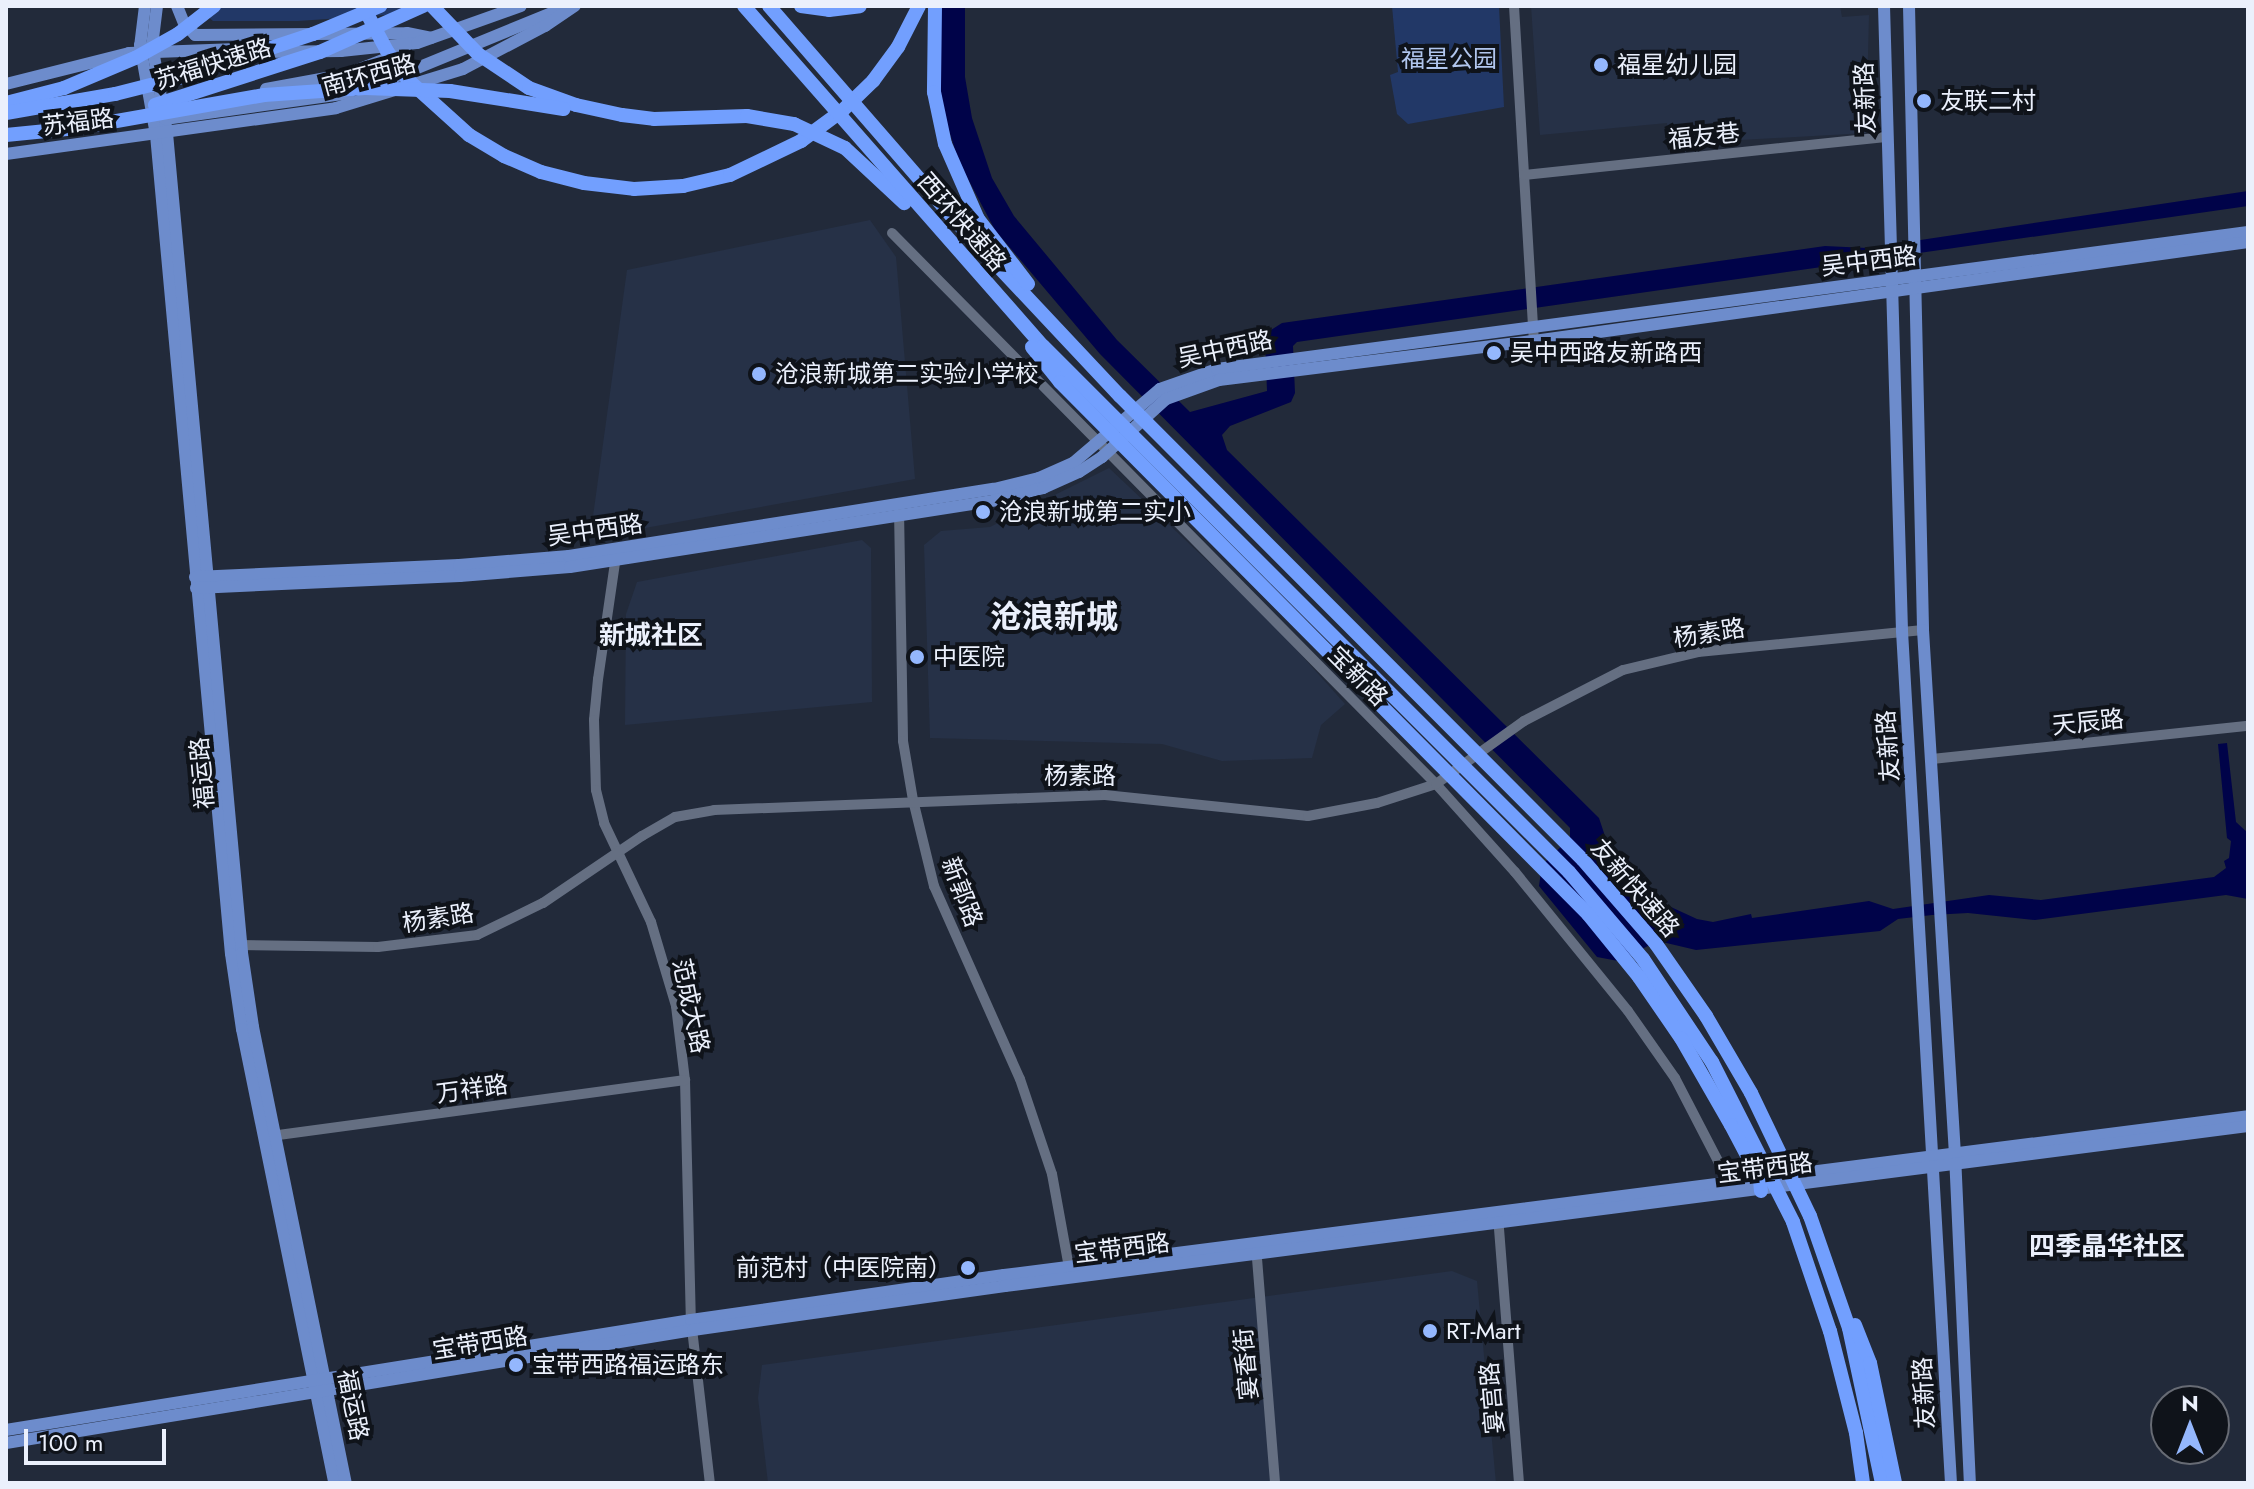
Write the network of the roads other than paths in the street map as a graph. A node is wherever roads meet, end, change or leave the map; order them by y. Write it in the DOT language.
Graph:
graph roads {
  1 [pos="145,6"];
  2 [pos="157,6"];
  3 [pos="177,6"];
  4 [pos="214,6"];
  5 [pos="363,6"];
  6 [pos="380,6"];
  7 [pos="423,6"];
  8 [pos="432,6"];
  9 [pos="521,6"];
  10 [pos="567,6"];
  11 [pos="575,6"];
  12 [pos="744,6"];
  13 [pos="769,6"];
  14 [pos="801,6"];
  15 [pos="860,6"];
  16 [pos="919,6"];
  17 [pos="935,6"];
  18 [pos="1514,6"];
  19 [pos="1884,6"];
  20 [pos="1909,6"];
  21 [pos="432,40"];
  22 [pos="147,52"];
  23 [pos="6,84"];
  24 [pos="6,103"];
  25 [pos="6,113"];
  26 [pos="159,113"];
  27 [pos="654,119"];
  28 [pos="6,134"];
  29 [pos="162,134"];
  30 [pos="1888,137"];
  31 [pos="6,154"];
  32 [pos="1524,175"];
  33 [pos="903,202"];
  34 [pos="2248,232"];
  35 [pos="892,233"];
  36 [pos="2248,242"];
  37 [pos="950,243"];
  38 [pos="1915,283"];
  39 [pos="1893,285"];
  40 [pos="1533,335"];
  41 [pos="1043,346"];
  42 [pos="1120,396"];
  43 [pos="1106,427"];
  44 [pos="1166,442"];
  45 [pos="1105,447"];
  46 [pos="1156,458"];
  47 [pos="899,509"];
  48 [pos="616,556"];
  49 [pos="201,582"];
  50 [pos="1923,630"];
  51 [pos="1902,631"];
  52 [pos="2248,726"];
  53 [pos="1932,759"];
  54 [pos="1436,784"];
  55 [pos="913,800"];
  56 [pos="617,854"];
  57 [pos="235,945"];
  58 [pos="685,1080"];
  59 [pos="2248,1116"];
  60 [pos="2248,1126"];
  61 [pos="270,1136"];
  62 [pos="1955,1160"];
  63 [pos="1934,1163"];
  64 [pos="1761,1186"];
  65 [pos="1732,1189"];
  66 [pos="1498,1219"];
  67 [pos="1256,1248"];
  68 [pos="1829,1266"];
  69 [pos="1070,1272"];
  70 [pos="692,1325"];
  71 [pos="320,1384"];
  72 [pos="188,1406"];
  73 [pos="6,1430"];
  74 [pos="6,1443"];
  75 [pos="334,1483"];
  76 [pos="346,1483"];
  77 [pos="710,1483"];
  78 [pos="1275,1483"];
  79 [pos="1519,1483"];
  80 [pos="1863,1483"];
  81 [pos="1882,1483"];
  82 [pos="1895,1483"];
  83 [pos="1951,1483"];
  84 [pos="1970,1483"];
  1 -- 22 [label="main road"];
  2 -- 22 [label="main road"];
  3 -- 21 [label="main road"];
  4 -- 24 [label="highway"];
  5 -- 16 [label="highway"];
  6 -- 25 [label="highway, 苏福快速路"];
  7 -- 28 [label="highway, 苏福快速路"];
  8 -- 27 [label="highway"];
  9 -- 21 [label="main road, 南环西路"];
  10 -- 26 [label="main road"];
  11 -- 29 [label="main road, 南环西路"];
  12 -- 37 [label="highway, 西环快速路"];
  13 -- 42 [label="highway, 西环快速路"];
  14 -- 15 [label="highway"];
  17 -- 42 [label="highway"];
  18 -- 32 [label="street"];
  19 -- 30 [label="main road, 友新路"];
  20 -- 38 [label="main road, 友新路"];
  21 -- 22 [label="main road, 南环西路"];
  21 -- 26 [label="main road"];
  22 -- 23 [label="main road"];
  22 -- 26 [label="main road, 福运路"];
  26 -- 29 [label="main road, 福运路"];
  27 -- 28 [label="highway"];
  27 -- 33 [label="highway"];
  29 -- 31 [label="main road, 苏福路"];
  29 -- 49 [label="main road, 福运路"];
  30 -- 32 [label="street, 福友巷"];
  30 -- 39 [label="main road, 友新路"];
  32 -- 40 [label="street"];
  33 -- 37 [label="highway"];
  33 -- 43 [label="highway"];
  34 -- 38 [label="main road, 吴中西路"];
  35 -- 45 [label="street, 宝新路"];
  36 -- 38 [label="main road, 吴中西路"];
  37 -- 41 [label="highway, 西环快速路"];
  38 -- 39 [label="main road, 吴中西路"];
  38 -- 50 [label="main road, 友新路"];
  39 -- 40 [label="main road, 吴中西路"];
  39 -- 51 [label="main road, 友新路"];
  40 -- 45 [label="main road, 吴中西路"];
  41 -- 43 [label="highway"];
  41 -- 46 [label="highway, 西环快速路"];
  42 -- 44 [label="highway, 西环快速路"];
  43 -- 64 [label="highway"];
  44 -- 68 [label="highway, 友新快速路"];
  45 -- 47 [label="main road, 吴中西路"];
  45 -- 54 [label="street, 宝新路"];
  46 -- 80 [label="highway, 友新快速路"];
  47 -- 48 [label="main road, 吴中西路"];
  47 -- 55 [label="street, 新郭路"];
  48 -- 49 [label="main road, 吴中西路"];
  48 -- 56 [label="street, 范成大路"];
  49 -- 57 [label="main road, 福运路"];
  50 -- 51 [label="street, 杨素路"];
  50 -- 53 [label="main road, 友新路"];
  51 -- 54 [label="street, 杨素路"];
  51 -- 63 [label="main road, 友新路"];
  52 -- 53 [label="street, 天辰路"];
  53 -- 62 [label="main road, 友新路"];
  54 -- 55 [label="street, 杨素路"];
  54 -- 65 [label="street, 宝新路"];
  55 -- 56 [label="street, 杨素路"];
  55 -- 69 [label="street, 新郭路"];
  56 -- 57 [label="street, 杨素路"];
  56 -- 58 [label="street, 范成大路"];
  57 -- 61 [label="main road, 福运路"];
  58 -- 61 [label="street, 万祥路"];
  58 -- 70 [label="street, 范成大路"];
  59 -- 62 [label="main road, 宝带西路"];
  60 -- 62 [label="main road, 宝带西路"];
  61 -- 71 [label="main road, 福运路"];
  62 -- 63 [label="main road, 宝带西路"];
  62 -- 84 [label="main road, 友新路"];
  63 -- 64 [label="main road, 宝带西路"];
  63 -- 83 [label="main road, 友新路"];
  64 -- 65 [label="main road, 宝带西路"];
  65 -- 66 [label="main road, 宝带西路"];
  66 -- 67 [label="main road, 宝带西路"];
  66 -- 79 [label="street, 宴宫路"];
  67 -- 69 [label="main road, 宝带西路"];
  67 -- 78 [label="street, 宴香街"];
  68 -- 81 [label="highway, 友新快速路"];
  68 -- 82 [label="highway"];
  69 -- 70 [label="main road, 宝带西路"];
  70 -- 71 [label="main road, 宝带西路"];
  70 -- 77 [label="street, 范成大路"];
  71 -- 72 [label="main road, 宝带西路"];
  71 -- 75 [label="main road, 福运路"];
  71 -- 76 [label="main road, 福运路"];
  72 -- 73 [label="main road, 宝带西路"];
  72 -- 74 [label="main road, 宝带西路"];
}
